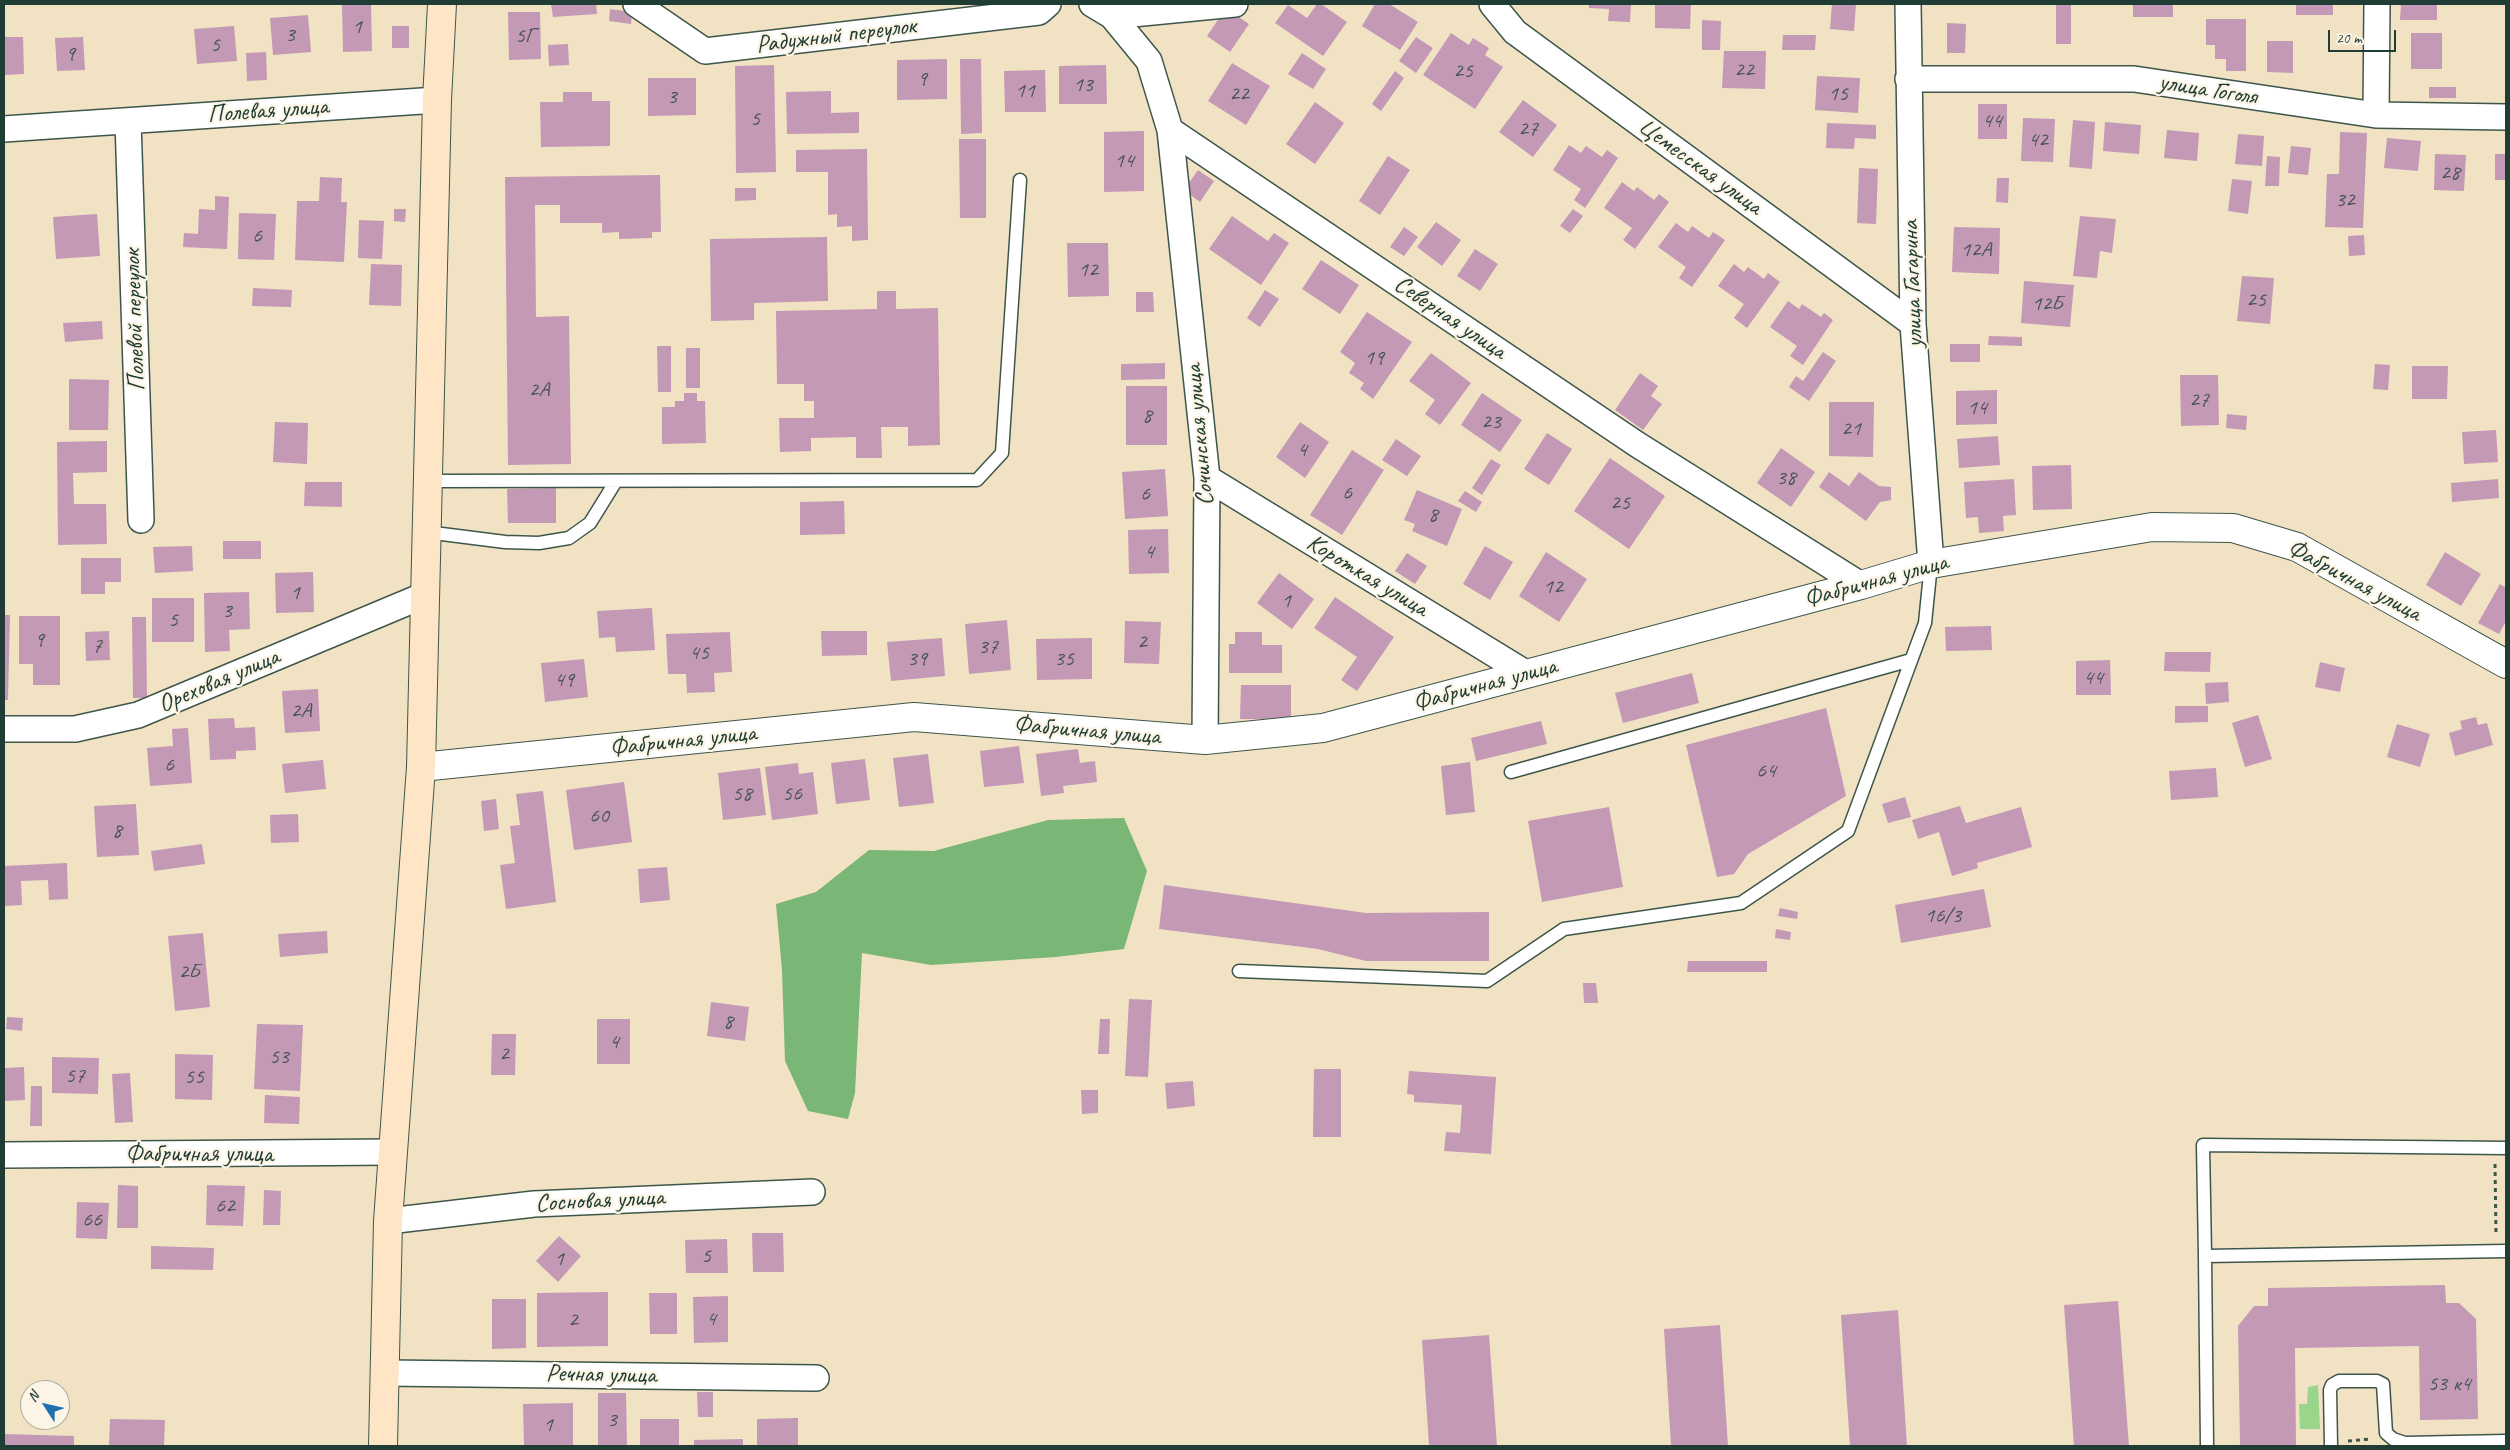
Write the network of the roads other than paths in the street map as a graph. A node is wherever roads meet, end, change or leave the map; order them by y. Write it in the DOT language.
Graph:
graph roads {
  1 [pos="442,4"];
  2 [pos="636,4"];
  3 [pos="1048,4"];
  4 [pos="1235,4"];
  5 [pos="1492,4"];
  6 [pos="1908,4"];
  7 [pos="2377,4"];
  8 [pos="1102,10"];
  9 [pos="1908,79"];
  10 [pos="437,100"];
  11 [pos="2376,116"];
  12 [pos="2506,117"];
  13 [pos="128,121"];
  14 [pos="4,129"];
  15 [pos="1170,130"];
  16 [pos="1020,180"];
  17 [pos="1913,324"];
  18 [pos="1207,478"];
  19 [pos="428,481"];
  20 [pos="616,481"];
  21 [pos="141,520"];
  22 [pos="426,532"];
  23 [pos="1931,564"];
  24 [pos="1861,585"];
  25 [pos="425,595"];
  26 [pos="1911,660"];
  27 [pos="2506,664"];
  28 [pos="1527,674"];
  29 [pos="4,729"];
  30 [pos="1205,740"];
  31 [pos="421,767"];
  32 [pos="1511,772"];
  33 [pos="1239,970"];
  34 [pos="2501,1148"];
  35 [pos="393,1152"];
  36 [pos="4,1155"];
  37 [pos="812,1192"];
  38 [pos="388,1221"];
  39 [pos="2501,1251"];
  40 [pos="2204,1256"];
  41 [pos="385,1373"];
  42 [pos="816,1378"];
  43 [pos="2506,1441"];
  44 [pos="2331,1444"];
  45 [pos="383,1446"];
  46 [pos="2208,1446"];
  1 -- 10 [label="main road"];
  2 -- 3 [label="street, Радужный переулок"];
  4 -- 8 [label="street"];
  5 -- 17 [label="street, Цемесская улица"];
  6 -- 9 [label="street, улица Гагарина"];
  7 -- 11 [label="street"];
  8 -- 15 [label="street"];
  9 -- 11 [label="street, улица Гоголя"];
  9 -- 17 [label="street, улица Гагарина"];
  10 -- 13 [label="street, Полевая улица"];
  10 -- 19 [label="main road"];
  11 -- 12 [label="street, улица Гоголя"];
  13 -- 14 [label="street, Полевая улица"];
  13 -- 21 [label="street, Полевой переулок"];
  15 -- 18 [label="street, Сочинская улица"];
  15 -- 24 [label="street, Северная улица"];
  16 -- 20 [label="lane"];
  17 -- 23 [label="street, улица Гагарина"];
  18 -- 28 [label="street, Короткая улица"];
  18 -- 30 [label="street, Сочинская улица"];
  19 -- 20 [label="lane"];
  19 -- 22 [label="main road"];
  20 -- 22 [label="lane"];
  22 -- 25 [label="main road"];
  23 -- 24 [label="street, Фабричная улица"];
  23 -- 26 [label="lane"];
  23 -- 27 [label="street, Фабричная улица"];
  24 -- 28 [label="street, Фабричная улица"];
  25 -- 29 [label="street, Ореховая улица"];
  25 -- 31 [label="main road"];
  26 -- 32 [label="lane"];
  26 -- 33 [label="lane"];
  28 -- 30 [label="street, Фабричная улица"];
  30 -- 31 [label="street, Фабричная улица"];
  31 -- 35 [label="main road"];
  34 -- 40 [label="lane"];
  35 -- 36 [label="street, Фабричная улица"];
  35 -- 38 [label="main road"];
  37 -- 38 [label="street, Сосновая улица"];
  38 -- 41 [label="main road"];
  39 -- 40 [label="lane"];
  40 -- 46 [label="lane"];
  41 -- 42 [label="street, Речная улица"];
  41 -- 45 [label="main road"];
  43 -- 44 [label="lane"];
}
